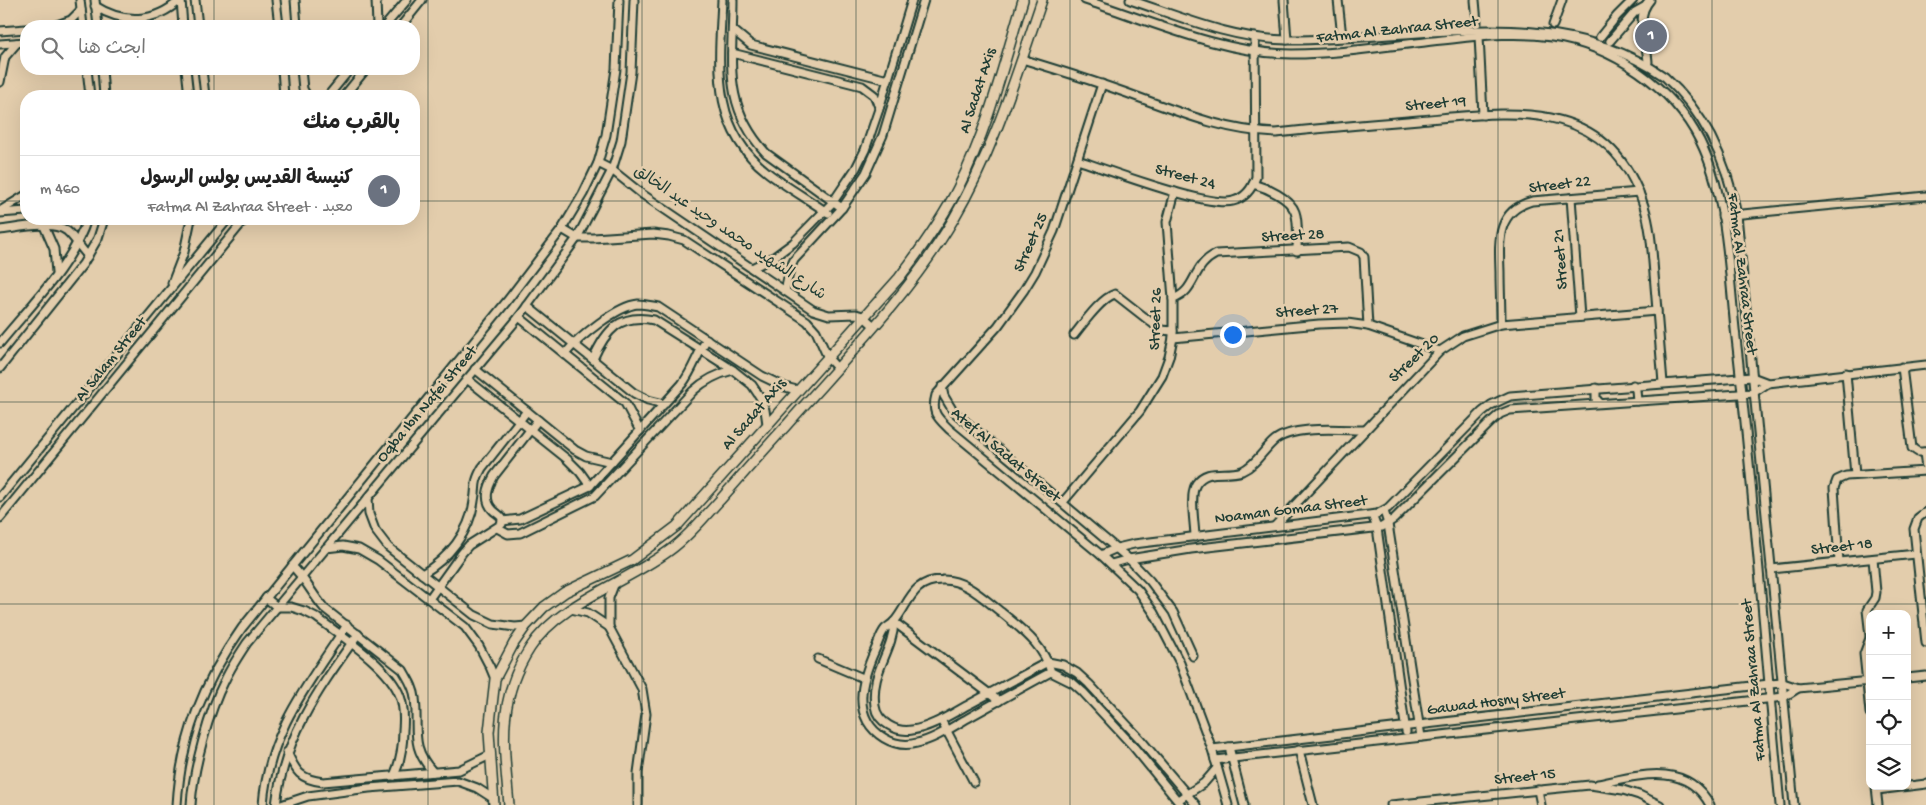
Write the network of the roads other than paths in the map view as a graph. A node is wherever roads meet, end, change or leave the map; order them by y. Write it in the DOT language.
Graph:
graph roads {
  1 [pos="80,0"];
  2 [pos="180,0"];
  3 [pos="195,0"];
  4 [pos="276,0"];
  5 [pos="295,0"];
  6 [pos="376,0"];
  7 [pos="422,0"];
  8 [pos="619,0"];
  9 [pos="634,0"];
  10 [pos="722,0"];
  11 [pos="733,0"];
  12 [pos="912,0"];
  13 [pos="924,0"];
  14 [pos="1023,0"];
  15 [pos="1042,0"];
  16 [pos="1085,0"];
  17 [pos="1130,0"];
  18 [pos="1284,0"];
  19 [pos="1338,0"];
  20 [pos="1474,0"];
  21 [pos="1562,0"];
  22 [pos="1634,0"];
  23 [pos="1650,0"];
  24 [pos="405,1"];
  25 [pos="95,3"];
  26 [pos="1644,7"];
  27 [pos="81,10"];
  28 [pos="71,20"];
  29 [pos="82,20"];
  30 [pos="97,20"];
  31 [pos="182,20"];
  32 [pos="197,20"];
  33 [pos="278,20"];
  34 [pos="297,20"];
  35 [pos="377,20"];
  36 [pos="390,20"];
  37 [pos="405,20"];
  38 [pos="1474,24"];
  39 [pos="1563,27"];
  40 [pos="20,29"];
  41 [pos="733,30"];
  42 [pos="0,31"];
  43 [pos="1475,36"];
  44 [pos="1487,36"];
  45 [pos="1255,37"];
  46 [pos="1342,37"];
  47 [pos="1287,40"];
  48 [pos="1610,40"];
  49 [pos="17,43"];
  50 [pos="20,43"];
  51 [pos="0,44"];
  52 [pos="1255,51"];
  53 [pos="732,53"];
  54 [pos="1022,58"];
  55 [pos="1648,62"];
  56 [pos="87,75"];
  57 [pos="102,75"];
  58 [pos="186,75"];
  59 [pos="203,75"];
  60 [pos="282,75"];
  61 [pos="302,75"];
  62 [pos="345,75"];
  63 [pos="361,75"];
  64 [pos="888,80"];
  65 [pos="0,82"];
  66 [pos="1102,84"];
  67 [pos="89,90"];
  68 [pos="104,90"];
  69 [pos="188,90"];
  70 [pos="204,90"];
  71 [pos="284,90"];
  72 [pos="304,90"];
  73 [pos="333,90"];
  74 [pos="349,90"];
  75 [pos="879,109"];
  76 [pos="1483,115"];
  77 [pos="1254,132"];
  78 [pos="1078,160"];
  79 [pos="598,163"];
  80 [pos="612,170"];
  81 [pos="1253,184"];
  82 [pos="1175,192"];
  83 [pos="1639,192"];
  84 [pos="1926,196"];
  85 [pos="1571,198"];
  86 [pos="20,199"];
  87 [pos="833,202"];
  88 [pos="842,208"];
  89 [pos="824,210"];
  90 [pos="20,211"];
  91 [pos="0,212"];
  92 [pos="1737,214"];
  93 [pos="1722,216"];
  94 [pos="833,217"];
  95 [pos="85,225"];
  96 [pos="102,225"];
  97 [pos="190,225"];
  98 [pos="223,225"];
  99 [pos="240,225"];
  100 [pos="44,226"];
  101 [pos="562,228"];
  102 [pos="0,230"];
  103 [pos="577,238"];
  104 [pos="77,244"];
  105 [pos="1298,251"];
  106 [pos="88,256"];
  107 [pos="752,268"];
  108 [pos="56,274"];
  109 [pos="785,291"];
  110 [pos="165,296"];
  111 [pos="1173,299"];
  112 [pos="176,304"];
  113 [pos="528,306"];
  114 [pos="1657,311"];
  115 [pos="863,316"];
  116 [pos="519,317"];
  117 [pos="1580,317"];
  118 [pos="1501,324"];
  119 [pos="874,326"];
  120 [pos="1368,326"];
  121 [pos="1173,334"];
  122 [pos="1074,335"];
  123 [pos="707,339"];
  124 [pos="0,343"];
  125 [pos="574,344"];
  126 [pos="700,349"];
  127 [pos="1440,351"];
  128 [pos="565,354"];
  129 [pos="828,358"];
  130 [pos="593,359"];
  131 [pos="1926,365"];
  132 [pos="1902,367"];
  133 [pos="0,368"];
  134 [pos="837,368"];
  135 [pos="475,369"];
  136 [pos="732,370"];
  137 [pos="1846,372"];
  138 [pos="1752,377"];
  139 [pos="1741,378"];
  140 [pos="467,379"];
  141 [pos="1768,382"];
  142 [pos="1663,383"];
  143 [pos="1633,385"];
  144 [pos="942,387"];
  145 [pos="1596,388"];
  146 [pos="797,390"];
  147 [pos="1754,392"];
  148 [pos="1743,393"];
  149 [pos="1637,400"];
  150 [pos="1600,403"];
  151 [pos="664,404"];
  152 [pos="527,411"];
  153 [pos="519,420"];
  154 [pos="538,420"];
  155 [pos="767,424"];
  156 [pos="530,430"];
  157 [pos="640,430"];
  158 [pos="1365,430"];
  159 [pos="1925,452"];
  160 [pos="612,462"];
  161 [pos="1926,470"];
  162 [pos="1854,475"];
  163 [pos="590,486"];
  164 [pos="0,497"];
  165 [pos="368,498"];
  166 [pos="475,501"];
  167 [pos="488,501"];
  168 [pos="1063,502"];
  169 [pos="1384,511"];
  170 [pos="1926,512"];
  171 [pos="1372,515"];
  172 [pos="0,518"];
  173 [pos="502,521"];
  174 [pos="1388,524"];
  175 [pos="1275,526"];
  176 [pos="498,528"];
  177 [pos="1376,528"];
  178 [pos="1195,537"];
  179 [pos="326,548"];
  180 [pos="1117,548"];
  181 [pos="1916,554"];
  182 [pos="1101,555"];
  183 [pos="1130,559"];
  184 [pos="1873,559"];
  185 [pos="1839,562"];
  186 [pos="1112,564"];
  187 [pos="292,566"];
  188 [pos="1771,570"];
  189 [pos="422,574"];
  190 [pos="303,576"];
  191 [pos="1150,581"];
  192 [pos="614,585"];
  193 [pos="438,587"];
  194 [pos="1138,590"];
  195 [pos="266,598"];
  196 [pos="429,599"];
  197 [pos="277,607"];
  198 [pos="571,610"];
  199 [pos="1868,610"];
  200 [pos="894,622"];
  201 [pos="347,625"];
  202 [pos="526,626"];
  203 [pos="609,627"];
  204 [pos="358,634"];
  205 [pos="341,635"];
  206 [pos="1926,642"];
  207 [pos="351,644"];
  208 [pos="1866,648"];
  209 [pos="1193,656"];
  210 [pos="818,658"];
  211 [pos="1048,662"];
  212 [pos="1866,668"];
  213 [pos="1051,672"];
  214 [pos="1926,676"];
  215 [pos="863,678"];
  216 [pos="1911,678"];
  217 [pos="495,679"];
  218 [pos="1866,682"];
  219 [pos="1783,683"];
  220 [pos="1769,684"];
  221 [pos="1798,688"];
  222 [pos="989,694"];
  223 [pos="1784,697"];
  224 [pos="1770,699"];
  225 [pos="999,701"];
  226 [pos="941,720"];
  227 [pos="1419,726"];
  228 [pos="1406,727"];
  229 [pos="946,730"];
  230 [pos="1421,737"];
  231 [pos="1407,738"];
  232 [pos="1229,747"];
  233 [pos="1212,749"];
  234 [pos="1299,750"];
  235 [pos="287,752"];
  236 [pos="490,755"];
  237 [pos="1232,758"];
  238 [pos="1215,760"];
  239 [pos="1217,768"];
  240 [pos="433,772"];
  241 [pos="413,774"];
  242 [pos="394,776"];
  243 [pos="974,782"];
  244 [pos="1926,784"];
  245 [pos="413,785"];
  246 [pos="1590,785"];
  247 [pos="1911,785"];
  248 [pos="1538,790"];
  249 [pos="1876,790"];
  250 [pos="1187,793"];
  251 [pos="494,802"];
  252 [pos="1180,803"];
  253 [pos="1424,803"];
  254 [pos="178,805"];
  255 [pos="191,805"];
  256 [pos="263,805"];
  257 [pos="276,805"];
  258 [pos="281,805"];
  259 [pos="509,805"];
  260 [pos="638,805"];
  261 [pos="1196,805"];
  262 [pos="1228,805"];
  263 [pos="1244,805"];
  264 [pos="1313,805"];
  265 [pos="1391,805"];
  266 [pos="1540,805"];
  267 [pos="1660,805"];
  268 [pos="1710,805"];
  269 [pos="1780,805"];
  270 [pos="1794,805"];
  271 [pos="1877,805"];
  1 -- 27 [label="street"];
  2 -- 25 [label="street"];
  2 -- 31 [label="street"];
  3 -- 32 [label="street"];
  4 -- 33 [label="street"];
  5 -- 34 [label="street"];
  6 -- 35 [label="street"];
  7 -- 37 [label="street"];
  8 -- 79 [label="street, Oqba Ibn Nafei Street"];
  9 -- 80 [label="street, Oqba Ibn Nafei Street"];
  10 -- 89 [label="street"];
  11 -- 41 [label="street"];
  12 -- 64 [label="street"];
  13 -- 88 [label="street"];
  14 -- 115 [label="street, Al Sadat Axis"];
  15 -- 54 [label="street, Al Sadat Axis"];
  16 -- 52 [label="street, Fatma Al Zahraa Street"];
  17 -- 45 [label="street, Fatma Al Zahraa Street"];
  18 -- 47 [label="street"];
  19 -- 46 [label="street"];
  20 -- 38 [label="street"];
  21 -- 39 [label="street"];
  22 -- 48 [label="street, Fatma Al Zahraa Street"];
  23 -- 26 [label="street"];
  24 -- 36 [label="street"];
  25 -- 30 [label="street"];
  26 -- 48 [label="street"];
  26 -- 55 [label="street"];
  27 -- 28 [label="street"];
  27 -- 29 [label="street"];
  38 -- 43 [label="street"];
  38 -- 44 [label="street, Fatma Al Zahraa Street"];
  38 -- 46 [label="street, Fatma Al Zahraa Street"];
  40 -- 42 [label="street"];
  41 -- 53 [label="street"];
  41 -- 64 [label="street"];
  43 -- 44 [label="street, Fatma Al Zahraa Street"];
  43 -- 52 [label="street, Fatma Al Zahraa Street"];
  43 -- 76 [label="street"];
  44 -- 93 [label="street, Fatma Al Zahraa Street"];
  45 -- 47 [label="street, Fatma Al Zahraa Street"];
  45 -- 52 [label="street"];
  46 -- 47 [label="street, Fatma Al Zahraa Street"];
  48 -- 55 [label="street, Fatma Al Zahraa Street"];
  49 -- 50 [label="street"];
  49 -- 51 [label="street"];
  49 -- 65 [label="street"];
  52 -- 77 [label="street"];
  53 -- 75 [label="street"];
  53 -- 87 [label="street"];
  54 -- 66 [label="street, Street 19"];
  54 -- 119 [label="street, Al Sadat Axis"];
  55 -- 92 [label="street, Fatma Al Zahraa Street"];
  56 -- 67 [label="street"];
  57 -- 68 [label="street"];
  58 -- 69 [label="street"];
  59 -- 70 [label="street"];
  60 -- 71 [label="street"];
  61 -- 72 [label="street"];
  62 -- 73 [label="street"];
  63 -- 74 [label="street"];
  64 -- 75 [label="street"];
  66 -- 77 [label="street, Street 19"];
  66 -- 78 [label="street, Street 25"];
  75 -- 87 [label="street"];
  76 -- 77 [label="street, Street 19"];
  76 -- 83 [label="street, Street 19"];
  77 -- 81 [label="street"];
  78 -- 82 [label="street, Street 24"];
  78 -- 144 [label="street, Street 25"];
  79 -- 80 [label="street, شارع الشهيد محمد وحيد عبد الخالق"];
  79 -- 101 [label="street, Oqba Ibn Nafei Street"];
  80 -- 103 [label="street, Oqba Ibn Nafei Street"];
  80 -- 107 [label="street, شارع الشهيد محمد وحيد عبد الخالق"];
  81 -- 82 [label="street, Street 24"];
  81 -- 105 [label="street"];
  82 -- 111 [label="street, Street 26"];
  83 -- 85 [label="street, Street 22"];
  83 -- 114 [label="street, Street 19"];
  84 -- 92 [label="street"];
  85 -- 117 [label="street, Street 21"];
  85 -- 118 [label="street, Street 22"];
  86 -- 91 [label="street"];
  87 -- 88 [label="street"];
  87 -- 89 [label="street"];
  88 -- 94 [label="street"];
  89 -- 94 [label="street"];
  89 -- 107 [label="street"];
  90 -- 91 [label="street"];
  92 -- 93 [label="street"];
  92 -- 138 [label="street, Fatma Al Zahraa Street"];
  93 -- 139 [label="street, Fatma Al Zahraa Street"];
  94 -- 109 [label="street"];
  95 -- 104 [label="street"];
  96 -- 106 [label="street"];
  97 -- 110 [label="street"];
  98 -- 110 [label="street, Al Salam Street"];
  99 -- 112 [label="street, Al Salam Street"];
  100 -- 102 [label="street"];
  100 -- 104 [label="street"];
  100 -- 108 [label="street"];
  101 -- 103 [label="street"];
  101 -- 187 [label="street, Oqba Ibn Nafei Street"];
  103 -- 113 [label="street, Oqba Ibn Nafei Street"];
  103 -- 129 [label="street, شارع الشهيد محمد وحيد عبد الخالق"];
  104 -- 106 [label="street"];
  104 -- 108 [label="street"];
  105 -- 111 [label="street, Street 28"];
  105 -- 120 [label="street, Street 28"];
  106 -- 133 [label="street"];
  107 -- 109 [label="street, شارع الشهيد محمد وحيد عبد الخالق"];
  108 -- 124 [label="street"];
  109 -- 115 [label="street, شارع الشهيد محمد وحيد عبد الخالق"];
  110 -- 112 [label="street"];
  110 -- 164 [label="street, Al Salam Street"];
  111 -- 121 [label="street, Street 26"];
  112 -- 172 [label="street, Al Salam Street"];
  113 -- 116 [label="street, Oqba Ibn Nafei Street"];
  113 -- 125 [label="street"];
  114 -- 117 [label="street, Street 20"];
  114 -- 142 [label="street, Street 19"];
  115 -- 119 [label="street"];
  115 -- 129 [label="street, Al Sadat Axis"];
  116 -- 128 [label="street"];
  116 -- 135 [label="street, Oqba Ibn Nafei Street"];
  117 -- 118 [label="street, Street 20"];
  118 -- 127 [label="street, Street 20"];
  119 -- 134 [label="street, Al Sadat Axis"];
  120 -- 121 [label="street, Street 27"];
  120 -- 127 [label="street, Street 27"];
  121 -- 122 [label="street"];
  121 -- 168 [label="street, Street 26"];
  123 -- 125 [label="street"];
  123 -- 126 [label="street"];
  123 -- 146 [label="street"];
  125 -- 128 [label="street"];
  125 -- 130 [label="street"];
  126 -- 130 [label="street"];
  126 -- 136 [label="street"];
  126 -- 151 [label="street"];
  127 -- 158 [label="street, Street 20"];
  128 -- 157 [label="street"];
  129 -- 134 [label="street, شارع الشهيد محمد وحيد عبد الخالق"];
  129 -- 146 [label="street, Al Sadat Axis"];
  130 -- 151 [label="street"];
  131 -- 132 [label="street, Noaman Gomaa Street"];
  132 -- 137 [label="street, Noaman Gomaa Street"];
  132 -- 159 [label="street"];
  134 -- 192 [label="street, Al Sadat Axis"];
  135 -- 140 [label="street, Oqba Ibn Nafei Street"];
  135 -- 152 [label="street"];
  136 -- 155 [label="street"];
  136 -- 176 [label="street"];
  137 -- 141 [label="street, Noaman Gomaa Street"];
  137 -- 162 [label="street"];
  138 -- 139 [label="street, Noaman Gomaa Street"];
  138 -- 141 [label="street, Noaman Gomaa Street"];
  138 -- 147 [label="street, Fatma Al Zahraa Street"];
  139 -- 142 [label="street, Noaman Gomaa Street"];
  139 -- 148 [label="street, Fatma Al Zahraa Street"];
  140 -- 153 [label="street"];
  140 -- 165 [label="street, Oqba Ibn Nafei Street"];
  141 -- 147 [label="street, Noaman Gomaa Street"];
  142 -- 143 [label="street, Noaman Gomaa Street"];
  143 -- 145 [label="street, Noaman Gomaa Street"];
  143 -- 149 [label="street"];
  144 -- 168 [label="street, Atef Al Sadat Street"];
  144 -- 182 [label="street, Atef Al Sadat Street"];
  145 -- 150 [label="street"];
  145 -- 169 [label="street, Noaman Gomaa Street"];
  146 -- 155 [label="street, Al Sadat Axis"];
  147 -- 148 [label="street, Noaman Gomaa Street"];
  147 -- 188 [label="street, Fatma Al Zahraa Street"];
  148 -- 149 [label="street, Noaman Gomaa Street"];
  148 -- 220 [label="street, Fatma Al Zahraa Street"];
  149 -- 150 [label="street, Noaman Gomaa Street"];
  150 -- 174 [label="street, Noaman Gomaa Street"];
  151 -- 157 [label="street"];
  152 -- 153 [label="street"];
  152 -- 154 [label="street"];
  153 -- 156 [label="street"];
  153 -- 166 [label="street"];
  154 -- 156 [label="street"];
  154 -- 160 [label="street"];
  155 -- 202 [label="street, Al Sadat Axis"];
  156 -- 163 [label="street"];
  156 -- 167 [label="street"];
  157 -- 160 [label="street"];
  158 -- 175 [label="street, Street 20"];
  158 -- 178 [label="street"];
  159 -- 161 [label="street"];
  160 -- 163 [label="street"];
  161 -- 162 [label="street"];
  162 -- 185 [label="street"];
  163 -- 173 [label="street"];
  165 -- 179 [label="street, Oqba Ibn Nafei Street"];
  165 -- 189 [label="street"];
  166 -- 167 [label="street"];
  166 -- 189 [label="street"];
  167 -- 173 [label="street"];
  168 -- 180 [label="street, Atef Al Sadat Street"];
  169 -- 171 [label="street, Noaman Gomaa Street"];
  169 -- 174 [label="street"];
  170 -- 181 [label="street"];
  171 -- 175 [label="street, Noaman Gomaa Street"];
  171 -- 177 [label="street"];
  173 -- 176 [label="street"];
  174 -- 177 [label="street, Noaman Gomaa Street"];
  174 -- 227 [label="street"];
  175 -- 178 [label="street, Noaman Gomaa Street"];
  176 -- 193 [label="street"];
  177 -- 183 [label="street, Noaman Gomaa Street"];
  177 -- 228 [label="street"];
  178 -- 180 [label="street, Noaman Gomaa Street"];
  179 -- 190 [label="street, Oqba Ibn Nafei Street"];
  179 -- 196 [label="street"];
  180 -- 182 [label="street, Noaman Gomaa Street"];
  180 -- 183 [label="street, Atef Al Sadat Street"];
  181 -- 184 [label="street, Street 18"];
  181 -- 206 [label="street"];
  182 -- 186 [label="street, Atef Al Sadat Street"];
  183 -- 186 [label="street, Noaman Gomaa Street"];
  183 -- 191 [label="street, Atef Al Sadat Street"];
  184 -- 185 [label="street, Street 18"];
  184 -- 199 [label="street"];
  185 -- 188 [label="street, Street 18"];
  186 -- 194 [label="street, Atef Al Sadat Street"];
  187 -- 190 [label="street"];
  187 -- 195 [label="street, Oqba Ibn Nafei Street"];
  188 -- 219 [label="street, Fatma Al Zahraa Street"];
  189 -- 193 [label="street"];
  190 -- 197 [label="street, Oqba Ibn Nafei Street"];
  190 -- 201 [label="street"];
  191 -- 194 [label="street"];
  191 -- 209 [label="street, Atef Al Sadat Street"];
  192 -- 198 [label="street, Al Sadat Axis"];
  192 -- 203 [label="street"];
  193 -- 196 [label="street"];
  193 -- 202 [label="street"];
  194 -- 233 [label="street, Atef Al Sadat Street"];
  195 -- 197 [label="street"];
  195 -- 254 [label="street, Oqba Ibn Nafei Street"];
  196 -- 217 [label="street"];
  197 -- 205 [label="street"];
  197 -- 255 [label="street, Oqba Ibn Nafei Street"];
  198 -- 203 [label="street"];
  198 -- 259 [label="street, Al Sadat Axis"];
  200 -- 211 [label="street"];
  200 -- 215 [label="street"];
  200 -- 222 [label="street"];
  200 -- 226 [label="street"];
  201 -- 204 [label="street"];
  201 -- 205 [label="street"];
  202 -- 217 [label="street, Al Sadat Axis"];
  203 -- 260 [label="street"];
  204 -- 207 [label="street"];
  204 -- 240 [label="street"];
  205 -- 207 [label="street"];
  205 -- 256 [label="street"];
  207 -- 235 [label="street"];
  207 -- 242 [label="street"];
  208 -- 212 [label="street"];
  210 -- 215 [label="street"];
  211 -- 213 [label="street"];
  211 -- 222 [label="street"];
  211 -- 250 [label="street"];
  213 -- 225 [label="street"];
  213 -- 252 [label="street"];
  214 -- 216 [label="street"];
  215 -- 229 [label="street"];
  217 -- 236 [label="street, Al Sadat Axis"];
  218 -- 221 [label="street"];
  219 -- 220 [label="street, Gawad Hosny Street"];
  219 -- 221 [label="street"];
  219 -- 223 [label="street, Fatma Al Zahraa Street"];
  220 -- 224 [label="street, Fatma Al Zahraa Street"];
  220 -- 227 [label="street, Gawad Hosny Street"];
  221 -- 223 [label="street"];
  222 -- 225 [label="street"];
  222 -- 226 [label="street"];
  223 -- 224 [label="street, Gawad Hosny Street"];
  223 -- 270 [label="street, Fatma Al Zahraa Street"];
  224 -- 230 [label="street, Gawad Hosny Street"];
  224 -- 269 [label="street, Fatma Al Zahraa Street"];
  225 -- 229 [label="street"];
  226 -- 229 [label="street"];
  227 -- 228 [label="street, Gawad Hosny Street"];
  227 -- 230 [label="street"];
  228 -- 231 [label="street"];
  228 -- 232 [label="street, Gawad Hosny Street"];
  229 -- 243 [label="street"];
  230 -- 231 [label="street, Gawad Hosny Street"];
  231 -- 234 [label="street, Gawad Hosny Street"];
  232 -- 233 [label="street, Gawad Hosny Street"];
  232 -- 237 [label="street"];
  233 -- 238 [label="street, Atef Al Sadat Street"];
  234 -- 237 [label="street, Gawad Hosny Street"];
  234 -- 264 [label="street"];
  235 -- 242 [label="street"];
  235 -- 257 [label="street"];
  236 -- 240 [label="street"];
  236 -- 251 [label="street, Al Sadat Axis"];
  237 -- 238 [label="street, Gawad Hosny Street"];
  237 -- 263 [label="street"];
  238 -- 239 [label="street, Atef Al Sadat Street"];
  239 -- 250 [label="street"];
  239 -- 262 [label="street, Atef Al Sadat Street"];
  240 -- 241 [label="street"];
  241 -- 242 [label="street"];
  241 -- 245 [label="street"];
  244 -- 247 [label="street"];
  245 -- 251 [label="street"];
  245 -- 258 [label="street"];
  246 -- 248 [label="street, Street 15"];
  246 -- 267 [label="street, Street 15"];
  246 -- 268 [label="street"];
  248 -- 253 [label="street, Street 15"];
  248 -- 266 [label="street"];
  249 -- 271 [label="street"];
  250 -- 252 [label="street"];
  250 -- 261 [label="street"];
  253 -- 265 [label="street, Street 15"];
}
